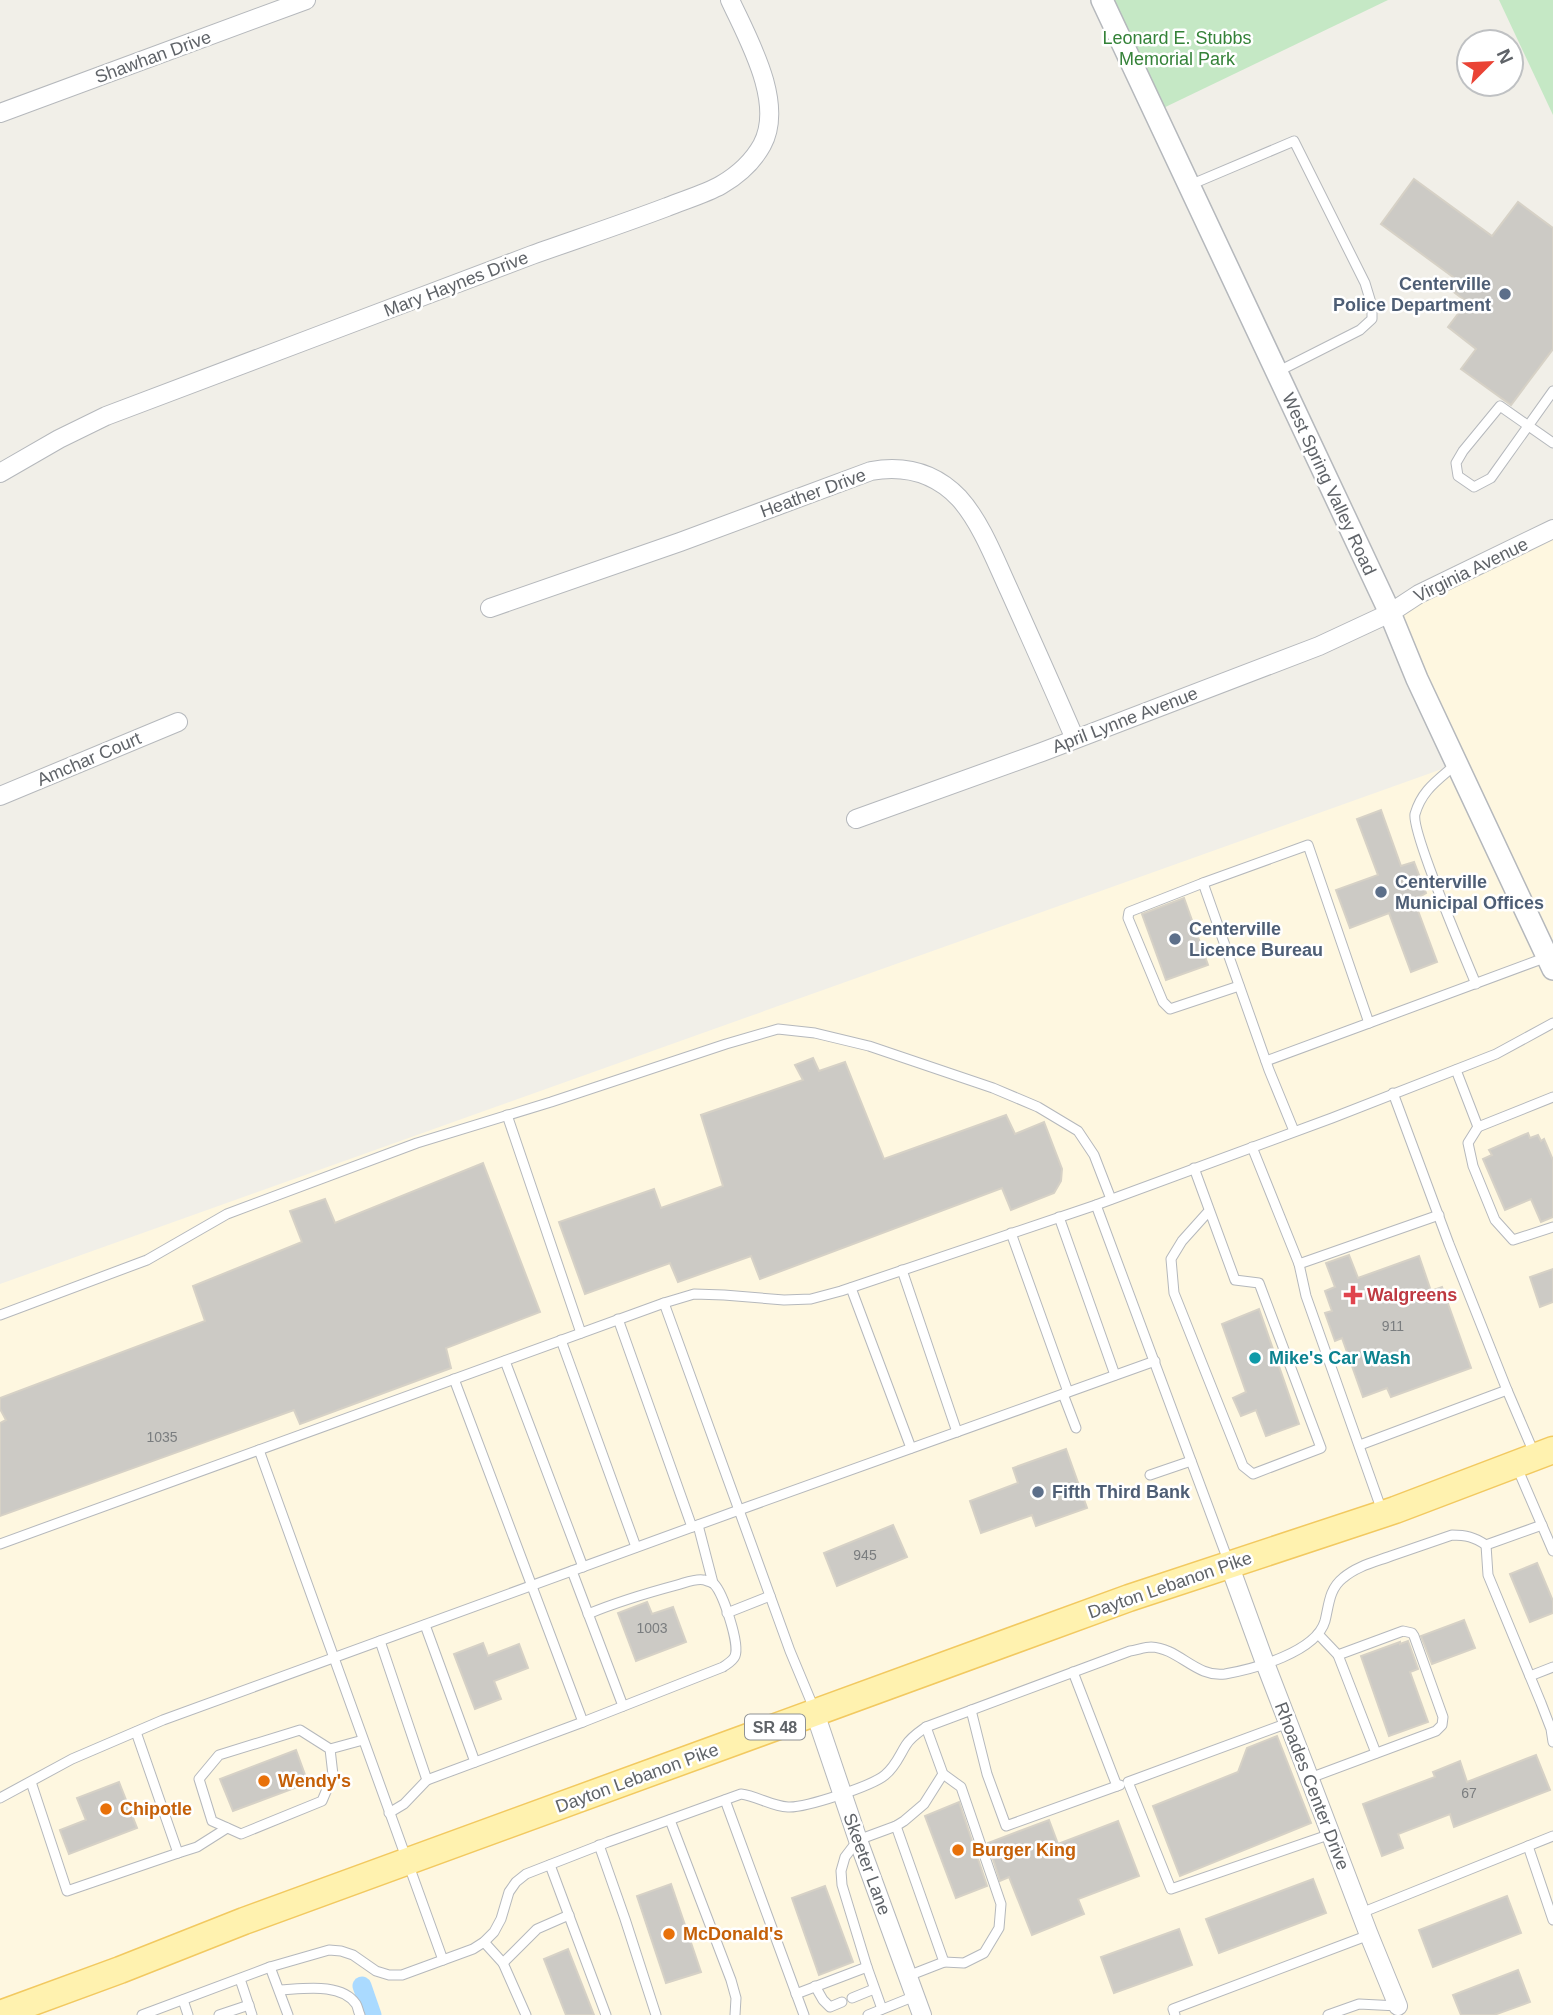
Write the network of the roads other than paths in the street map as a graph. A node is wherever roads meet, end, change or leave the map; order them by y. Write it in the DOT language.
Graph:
graph roads {
  1 [pos="306,0"];
  2 [pos="730,0"];
  3 [pos="1102,0"];
  4 [pos="0,113"];
  5 [pos="1189,185"];
  6 [pos="1277,372"];
  7 [pos="1553,391"];
  8 [pos="1528,425"];
  9 [pos="1553,443"];
  10 [pos="0,473"];
  11 [pos="1553,529"];
  12 [pos="490,608"];
  13 [pos="1390,613"];
  14 [pos="178,722"];
  15 [pos="1075,739"];
  16 [pos="1457,763"];
  17 [pos="0,796"];
  18 [pos="856,819"];
  19 [pos="1203,883"];
  20 [pos="1550,963"];
  21 [pos="1476,984"];
  22 [pos="1240,986"];
  23 [pos="1370,1023"];
  24 [pos="1553,1023"];
  25 [pos="1266,1061"];
  26 [pos="1456,1070"];
  27 [pos="1393,1093"];
  28 [pos="1553,1097"];
  29 [pos="507,1115"];
  30 [pos="1478,1127"];
  31 [pos="1294,1131"];
  32 [pos="1252,1147"];
  33 [pos="1194,1168"];
  34 [pos="1111,1199"];
  35 [pos="1096,1205"];
  36 [pos="1208,1212"];
  37 [pos="1439,1215"];
  38 [pos="1059,1217"];
  39 [pos="1553,1227"];
  40 [pos="1011,1234"];
  41 [pos="1299,1264"];
  42 [pos="902,1270"];
  43 [pos="851,1288"];
  44 [pos="664,1303"];
  45 [pos="0,1315"];
  46 [pos="618,1319"];
  47 [pos="581,1333"];
  48 [pos="561,1340"];
  49 [pos="505,1361"];
  50 [pos="1155,1361"];
  51 [pos="1115,1375"];
  52 [pos="454,1379"];
  53 [pos="1507,1390"];
  54 [pos="1065,1393"];
  55 [pos="1076,1428"];
  56 [pos="957,1432"];
  57 [pos="1360,1445"];
  58 [pos="911,1448"];
  59 [pos="260,1450"];
  60 [pos="1535,1457"];
  61 [pos="1191,1461"];
  62 [pos="1150,1475"];
  63 [pos="739,1510"];
  64 [pos="1383,1514"];
  65 [pos="1542,1525"];
  66 [pos="695,1526"];
  67 [pos="1551,1540"];
  68 [pos="0,1544"];
  69 [pos="1486,1545"];
  70 [pos="636,1547"];
  71 [pos="1553,1551"];
  72 [pos="1229,1564"];
  73 [pos="583,1567"];
  74 [pos="572,1571"];
  75 [pos="713,1583"];
  76 [pos="533,1585"];
  77 [pos="770,1596"];
  78 [pos="727,1613"];
  79 [pos="588,1614"];
  80 [pos="425,1625"];
  81 [pos="1318,1634"];
  82 [pos="380,1641"];
  83 [pos="1338,1655"];
  84 [pos="334,1658"];
  85 [pos="1265,1663"];
  86 [pos="1553,1667"];
  87 [pos="1073,1672"];
  88 [pos="1530,1676"];
  89 [pos="623,1706"];
  90 [pos="971,1710"];
  91 [pos="815,1713"];
  92 [pos="583,1721"];
  93 [pos="1288,1723"];
  94 [pos="926,1727"];
  95 [pos="136,1732"];
  96 [pos="363,1740"];
  97 [pos="1553,1742"];
  98 [pos="330,1749"];
  99 [pos="1376,1754"];
  100 [pos="475,1762"];
  101 [pos="943,1774"];
  102 [pos="1310,1779"];
  103 [pos="427,1780"];
  104 [pos="31,1782"];
  105 [pos="1128,1782"];
  106 [pos="1117,1786"];
  107 [pos="842,1793"];
  108 [pos="0,1798"];
  109 [pos="725,1800"];
  110 [pos="389,1813"];
  111 [pos="670,1820"];
  112 [pos="895,1826"];
  113 [pos="227,1828"];
  114 [pos="1331,1834"];
  115 [pos="1553,1836"];
  116 [pos="858,1840"];
  117 [pos="599,1845"];
  118 [pos="1528,1846"];
  119 [pos="178,1853"];
  120 [pos="407,1862"];
  121 [pos="550,1865"];
  122 [pos="1361,1913"];
  123 [pos="569,1914"];
  124 [pos="1553,1920"];
  125 [pos="1368,1936"];
  126 [pos="484,1942"];
  127 [pos="443,1960"];
  128 [pos="944,1962"];
  129 [pos="503,1963"];
  130 [pos="867,1966"];
  131 [pos="270,1967"];
  132 [pos="908,1976"];
  133 [pos="240,1979"];
  134 [pos="815,1986"];
  135 [pos="874,1989"];
  136 [pos="280,1990"];
  137 [pos="796,1994"];
  138 [pos="915,1996"];
  139 [pos="852,1998"];
  140 [pos="183,2000"];
  141 [pos="842,2002"];
  142 [pos="249,2005"];
  143 [pos="1398,2006"];
  144 [pos="882,2009"];
  145 [pos="0,2014"];
  146 [pos="142,2015"];
  147 [pos="188,2015"];
  148 [pos="219,2015"];
  149 [pos="252,2015"];
  150 [pos="288,2015"];
  151 [pos="359,2015"];
  152 [pos="526,2015"];
  153 [pos="606,2015"];
  154 [pos="656,2015"];
  155 [pos="735,2015"];
  156 [pos="804,2015"];
  157 [pos="869,2015"];
  158 [pos="922,2015"];
  159 [pos="1175,2015"];
  160 [pos="1328,2015"];
  1 -- 4 [label="street, Shawhan Drive"];
  2 -- 10 [label="street, Mary Haynes Drive"];
  3 -- 5 [label="street, West Spring Valley Road"];
  5 -- 6 [label="street, West Spring Valley Road"];
  5 -- 6 [label="lane"];
  6 -- 13 [label="street, West Spring Valley Road"];
  7 -- 8 [label="lane"];
  8 -- 8 [label="lane"];
  8 -- 9 [label="lane"];
  11 -- 13 [label="street, Virginia Avenue"];
  12 -- 15 [label="street, Heather Drive"];
  13 -- 15 [label="street, April Lynne Avenue"];
  13 -- 16 [label="street, West Spring Valley Road"];
  14 -- 17 [label="street, Amchar Court"];
  15 -- 18 [label="street, April Lynne Avenue"];
  16 -- 20 [label="street, West Spring Valley Road"];
  16 -- 21 [label="lane"];
  19 -- 22 [label="lane"];
  19 -- 22 [label="lane"];
  19 -- 23 [label="lane"];
  20 -- 21 [label="lane"];
  21 -- 23 [label="lane"];
  22 -- 25 [label="lane"];
  23 -- 25 [label="lane"];
  24 -- 26 [label="lane"];
  25 -- 31 [label="lane"];
  26 -- 27 [label="lane"];
  26 -- 30 [label="lane"];
  27 -- 31 [label="lane"];
  27 -- 37 [label="lane"];
  28 -- 30 [label="lane"];
  29 -- 34 [label="lane"];
  29 -- 45 [label="lane"];
  29 -- 47 [label="lane"];
  30 -- 39 [label="lane"];
  31 -- 32 [label="lane"];
  32 -- 33 [label="lane"];
  32 -- 41 [label="lane"];
  33 -- 34 [label="lane"];
  33 -- 36 [label="lane"];
  34 -- 35 [label="lane"];
  35 -- 38 [label="lane"];
  35 -- 50 [label="lane"];
  36 -- 36 [label="lane"];
  37 -- 41 [label="lane"];
  37 -- 53 [label="lane"];
  38 -- 40 [label="lane"];
  38 -- 51 [label="lane"];
  40 -- 42 [label="lane"];
  40 -- 54 [label="lane"];
  41 -- 57 [label="lane"];
  42 -- 43 [label="lane"];
  42 -- 56 [label="lane"];
  43 -- 44 [label="lane"];
  43 -- 58 [label="lane"];
  44 -- 46 [label="lane"];
  44 -- 63 [label="lane"];
  46 -- 47 [label="lane"];
  46 -- 66 [label="lane"];
  47 -- 48 [label="lane"];
  48 -- 49 [label="lane"];
  48 -- 70 [label="lane"];
  49 -- 52 [label="lane"];
  49 -- 73 [label="lane"];
  50 -- 51 [label="lane"];
  50 -- 61 [label="lane"];
  51 -- 54 [label="lane"];
  52 -- 59 [label="lane"];
  52 -- 76 [label="lane"];
  53 -- 57 [label="lane"];
  53 -- 60 [label="lane"];
  54 -- 55 [label="lane"];
  54 -- 56 [label="lane"];
  56 -- 58 [label="lane"];
  57 -- 64 [label="lane"];
  58 -- 63 [label="lane"];
  59 -- 68 [label="lane"];
  59 -- 84 [label="lane"];
  60 -- 64 [label="main road, Dayton Lebanon Pike / SR 48"];
  60 -- 65 [label="lane"];
  61 -- 62 [label="lane"];
  61 -- 72 [label="lane"];
  63 -- 66 [label="lane"];
  63 -- 77 [label="lane"];
  64 -- 72 [label="main road, Dayton Lebanon Pike / SR 48"];
  65 -- 67 [label="lane"];
  65 -- 69 [label="lane"];
  66 -- 70 [label="lane"];
  66 -- 75 [label="lane"];
  67 -- 71 [label="lane"];
  69 -- 81 [label="lane"];
  69 -- 88 [label="lane"];
  70 -- 73 [label="lane"];
  72 -- 85 [label="street, Rhoades Center Drive"];
  72 -- 91 [label="main road, Dayton Lebanon Pike / SR 48"];
  73 -- 74 [label="lane"];
  74 -- 76 [label="lane"];
  74 -- 79 [label="lane"];
  75 -- 78 [label="lane"];
  75 -- 79 [label="lane"];
  76 -- 80 [label="lane"];
  76 -- 92 [label="lane"];
  77 -- 78 [label="lane"];
  77 -- 91 [label="lane"];
  78 -- 89 [label="lane"];
  79 -- 89 [label="lane"];
  80 -- 82 [label="lane"];
  80 -- 100 [label="lane"];
  81 -- 83 [label="lane"];
  81 -- 85 [label="lane"];
  82 -- 84 [label="lane"];
  82 -- 103 [label="lane"];
  83 -- 99 [label="lane"];
  83 -- 99 [label="lane"];
  84 -- 95 [label="lane"];
  84 -- 96 [label="lane"];
  85 -- 87 [label="lane"];
  85 -- 93 [label="street, Rhoades Center Drive"];
  86 -- 88 [label="lane"];
  87 -- 90 [label="lane"];
  87 -- 106 [label="lane"];
  88 -- 97 [label="lane"];
  89 -- 92 [label="lane"];
  90 -- 94 [label="lane"];
  90 -- 106 [label="lane"];
  91 -- 107 [label="street, Skeeter Lane"];
  91 -- 120 [label="main road, Dayton Lebanon Pike / SR 48"];
  92 -- 100 [label="lane"];
  93 -- 102 [label="street, Rhoades Center Drive"];
  93 -- 105 [label="lane"];
  94 -- 101 [label="lane"];
  94 -- 107 [label="lane"];
  95 -- 104 [label="lane"];
  95 -- 119 [label="lane"];
  96 -- 98 [label="lane"];
  96 -- 110 [label="lane"];
  98 -- 113 [label="lane"];
  98 -- 113 [label="lane"];
  99 -- 102 [label="lane"];
  100 -- 103 [label="lane"];
  101 -- 112 [label="lane"];
  101 -- 128 [label="lane"];
  102 -- 114 [label="street, Rhoades Center Drive"];
  103 -- 110 [label="lane"];
  104 -- 108 [label="lane"];
  104 -- 119 [label="lane"];
  105 -- 106 [label="lane"];
  105 -- 114 [label="lane"];
  107 -- 109 [label="lane"];
  107 -- 116 [label="street, Skeeter Lane"];
  109 -- 111 [label="lane"];
  109 -- 137 [label="lane"];
  110 -- 120 [label="lane"];
  111 -- 117 [label="lane"];
  111 -- 155 [label="lane"];
  112 -- 116 [label="lane"];
  112 -- 128 [label="lane"];
  113 -- 119 [label="lane"];
  114 -- 122 [label="street, Rhoades Center Drive"];
  115 -- 118 [label="lane"];
  116 -- 130 [label="lane"];
  116 -- 132 [label="street, Skeeter Lane"];
  117 -- 121 [label="lane"];
  117 -- 154 [label="lane"];
  118 -- 122 [label="lane"];
  118 -- 124 [label="lane"];
  120 -- 127 [label="lane"];
  120 -- 145 [label="main road, Dayton Lebanon Pike / SR 48"];
  121 -- 123 [label="lane"];
  121 -- 126 [label="lane"];
  122 -- 125 [label="street, Rhoades Center Drive"];
  123 -- 129 [label="lane"];
  123 -- 153 [label="lane"];
  125 -- 143 [label="street, Rhoades Center Drive"];
  125 -- 159 [label="lane"];
  126 -- 127 [label="lane"];
  126 -- 129 [label="lane"];
  127 -- 131 [label="lane"];
  128 -- 132 [label="lane"];
  129 -- 152 [label="lane"];
  130 -- 134 [label="lane"];
  130 -- 135 [label="lane"];
  131 -- 133 [label="lane"];
  131 -- 136 [label="lane"];
  132 -- 138 [label="street, Skeeter Lane"];
  133 -- 140 [label="lane"];
  133 -- 142 [label="lane"];
  134 -- 137 [label="lane"];
  134 -- 141 [label="lane"];
  135 -- 139 [label="lane"];
  135 -- 144 [label="lane"];
  136 -- 150 [label="lane"];
  136 -- 151 [label="lane"];
  137 -- 156 [label="lane"];
  138 -- 144 [label="lane"];
  138 -- 158 [label="street, Skeeter Lane"];
  140 -- 146 [label="lane"];
  140 -- 147 [label="lane"];
  142 -- 148 [label="lane"];
  142 -- 149 [label="lane"];
  143 -- 160 [label="lane"];
  144 -- 157 [label="lane"];
}
